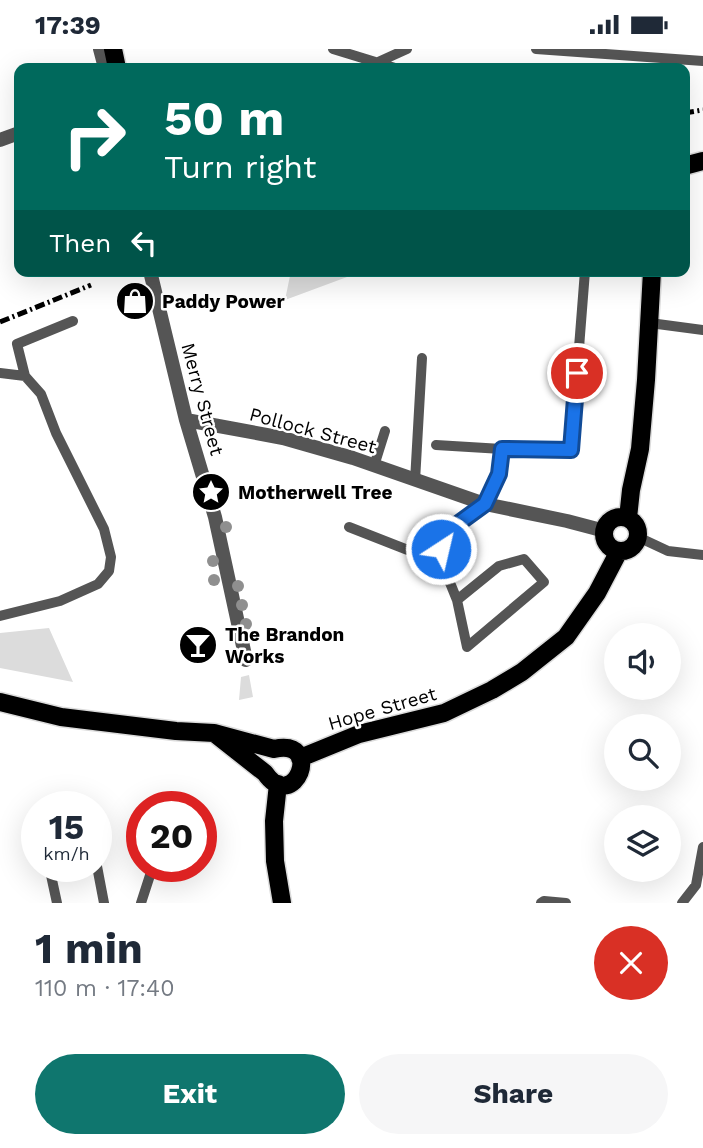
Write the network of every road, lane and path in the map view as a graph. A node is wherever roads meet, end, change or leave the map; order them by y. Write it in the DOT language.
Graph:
graph roads {
  1 [pos="333,49"];
  2 [pos="407,49"];
  3 [pos="536,49"];
  4 [pos="703,61"];
  5 [pos="376,63"];
  6 [pos="151,277"];
  7 [pos="585,277"];
  8 [pos="652,277"];
  9 [pos="73,321"];
  10 [pos="650,324"];
  11 [pos="703,330"];
  12 [pos="422,358"];
  13 [pos="0,373"];
  14 [pos="25,376"];
  15 [pos="186,420"];
  16 [pos="385,431"];
  17 [pos="436,445"];
  18 [pos="502,449"];
  19 [pos="374,466"];
  20 [pos="421,483"];
  21 [pos="485,504"];
  22 [pos="628,518"];
  23 [pos="349,527"];
  24 [pos="604,531"];
  25 [pos="638,537"];
  26 [pos="441,549"];
  27 [pos="619,551"];
  28 [pos="703,555"];
  29 [pos="457,600"];
  30 [pos="0,616"];
  31 [pos="246,660"];
  32 [pos="0,702"];
  33 [pos="214,733"];
  34 [pos="275,749"];
  35 [pos="300,758"];
  36 [pos="271,779"];
  37 [pos="703,846"];
  38 [pos="52,882"];
  39 [pos="100,882"];
  40 [pos="148,882"];
  41 [pos="57,903"];
  42 [pos="104,903"];
  43 [pos="141,903"];
  44 [pos="282,903"];
  45 [pos="541,903"];
  46 [pos="566,903"];
  47 [pos="682,903"];
  1 -- 5 [label="lane"];
  2 -- 5 [label="lane"];
  3 -- 4 [label="lane"];
  6 -- 15 [label="street, Merry Street"];
  7 -- 18 [label="lane"];
  8 -- 10 [label="main road"];
  9 -- 14 [label="lane"];
  10 -- 11 [label="lane"];
  10 -- 22 [label="main road"];
  12 -- 20 [label="lane"];
  13 -- 14 [label="lane"];
  14 -- 30 [label="lane"];
  15 -- 19 [label="street, Pollock Street"];
  15 -- 31 [label="street, Merry Street"];
  16 -- 19 [label="lane"];
  17 -- 18 [label="lane"];
  18 -- 21 [label="lane"];
  19 -- 20 [label="street, Pollock Street"];
  20 -- 21 [label="street, Pollock Street"];
  21 -- 24 [label="street, Pollock Street"];
  21 -- 26 [label="lane"];
  22 -- 24 [label="main road"];
  22 -- 25 [label="main road"];
  23 -- 26 [label="lane"];
  24 -- 27 [label="main road"];
  25 -- 27 [label="main road"];
  25 -- 28 [label="lane"];
  26 -- 29 [label="lane"];
  27 -- 35 [label="main road, Hope Street"];
  29 -- 29 [label="lane"];
  32 -- 33 [label="main road"];
  33 -- 34 [label="main road"];
  33 -- 36 [label="main road"];
  34 -- 35 [label="main road"];
  34 -- 36 [label="main road"];
  35 -- 36 [label="main road"];
  36 -- 44 [label="main road"];
  37 -- 47 [label="lane"];
  38 -- 41 [label="lane"];
  39 -- 42 [label="lane"];
  40 -- 43 [label="lane"];
  45 -- 46 [label="lane"];
}
